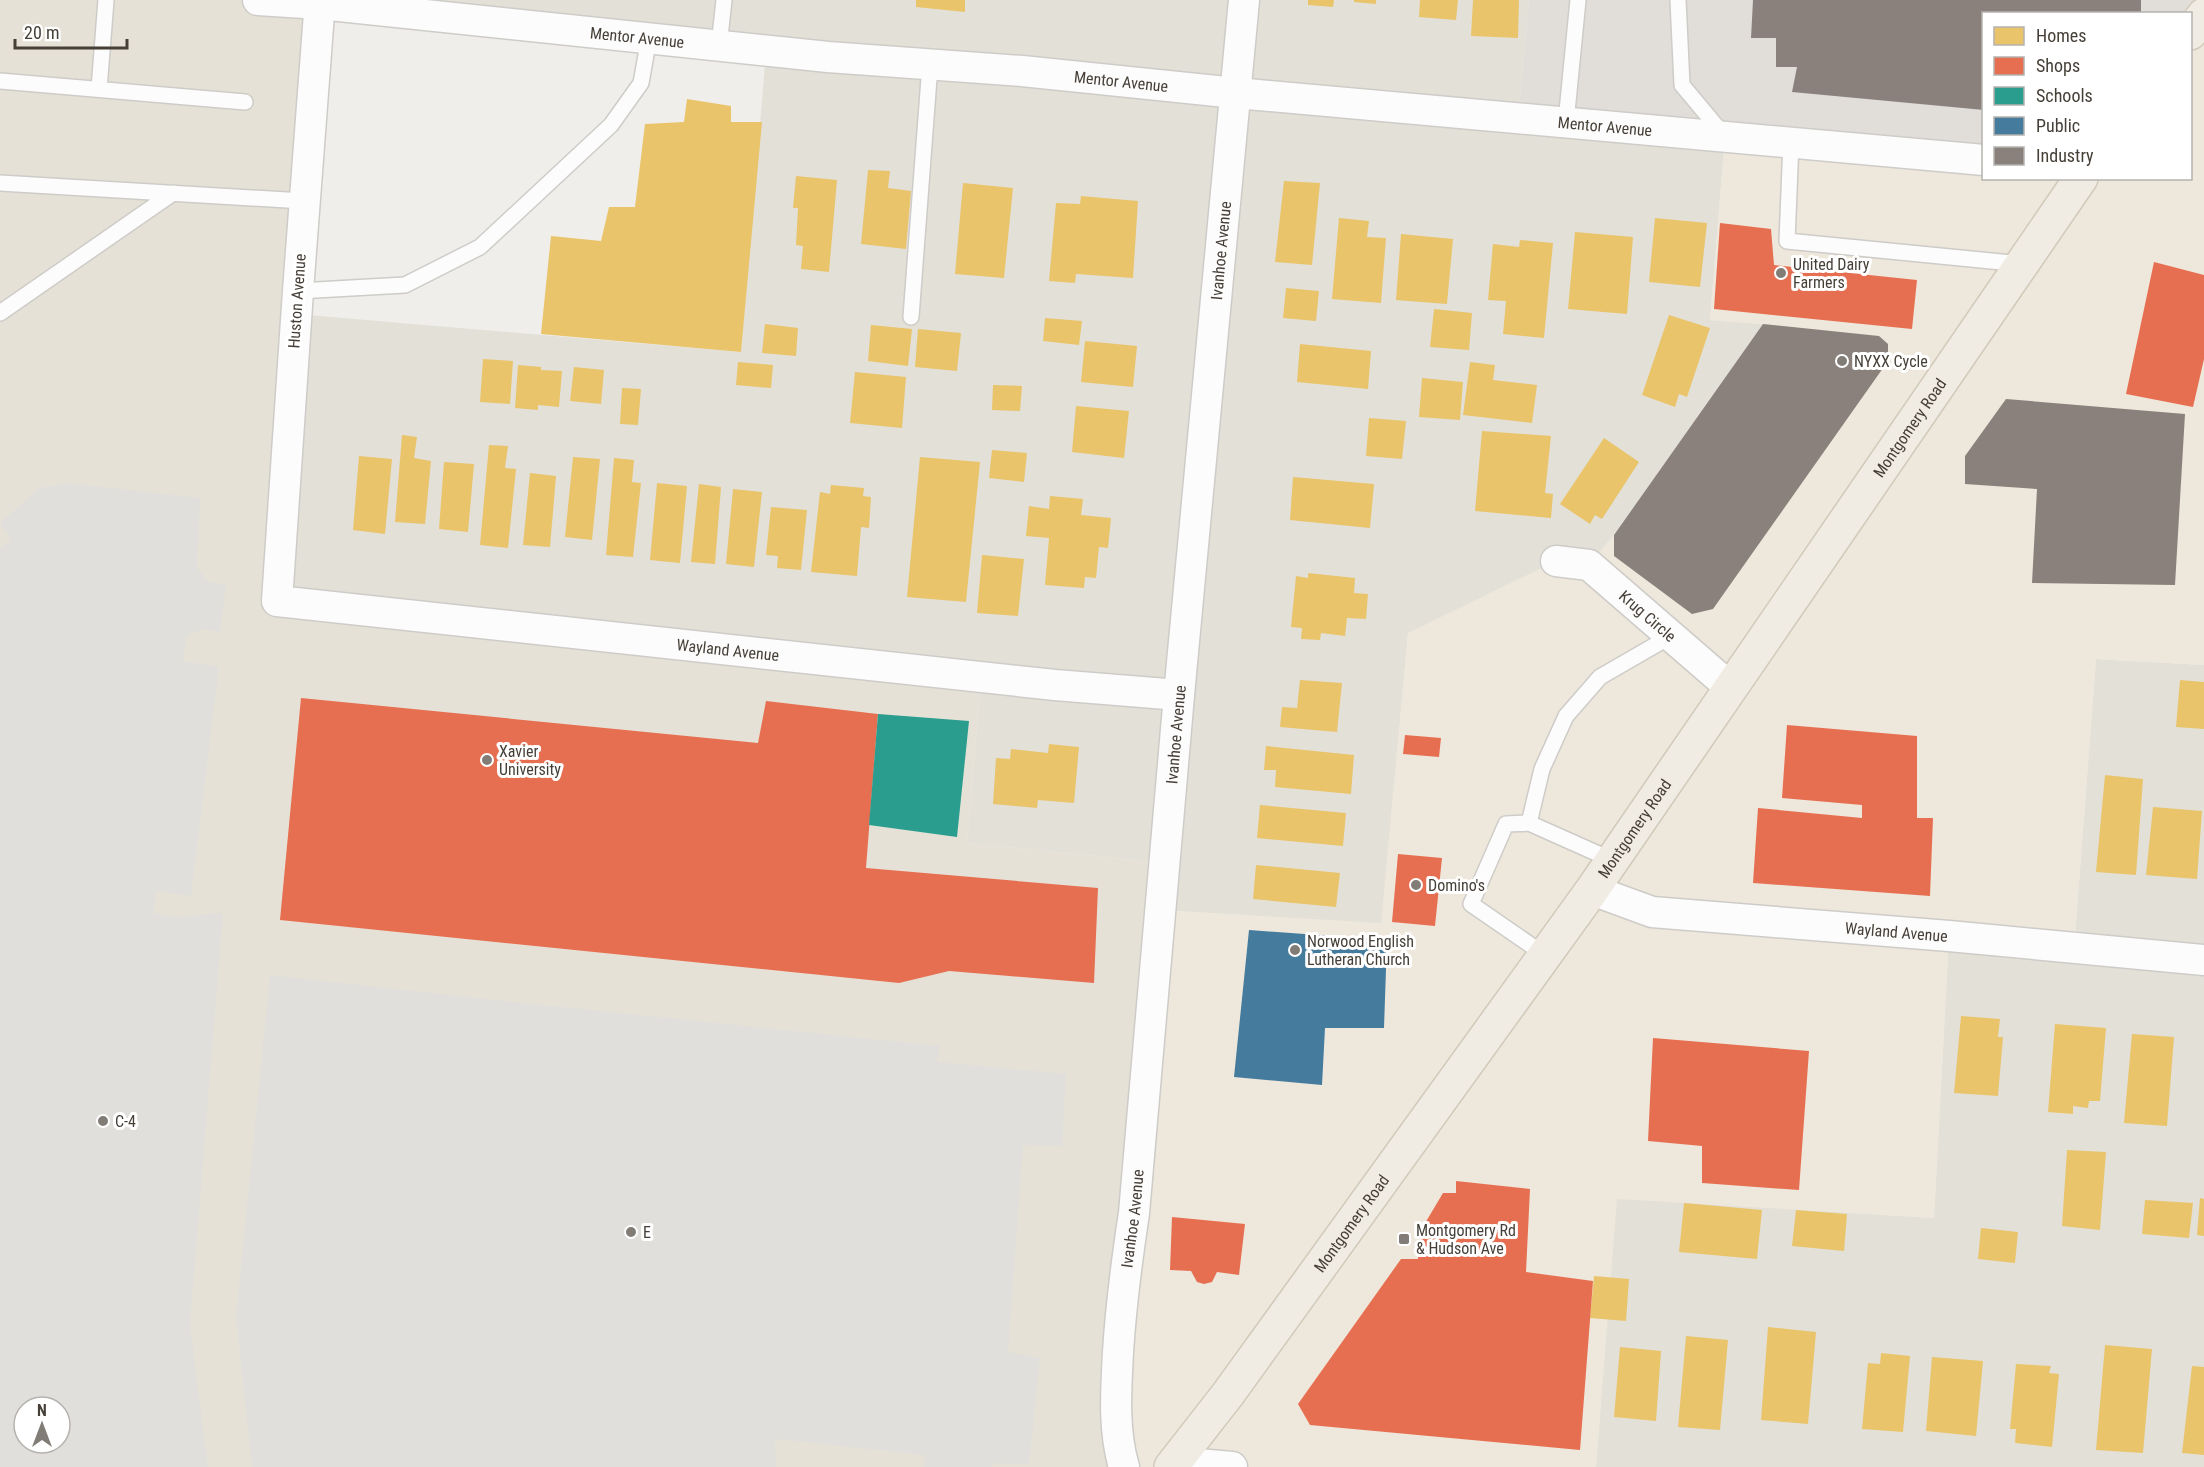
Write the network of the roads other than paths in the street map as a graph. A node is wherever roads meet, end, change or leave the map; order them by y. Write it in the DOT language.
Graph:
graph roads {
  1 [pos="106,0"];
  2 [pos="258,0"];
  3 [pos="723,0"];
  4 [pos="1244,0"];
  5 [pos="1578,0"];
  6 [pos="1678,0"];
  7 [pos="320,2"];
  8 [pos="2204,15"];
  9 [pos="2192,30"];
  10 [pos="649,38"];
  11 [pos="719,46"];
  12 [pos="930,64"];
  13 [pos="0,81"];
  14 [pos="99,89"];
  15 [pos="1236,93"];
  16 [pos="245,102"];
  17 [pos="1566,122"];
  18 [pos="1725,137"];
  19 [pos="1791,142"];
  20 [pos="1982,160"];
  21 [pos="2076,180"];
  22 [pos="0,183"];
  23 [pos="173,193"];
  24 [pos="304,201"];
  25 [pos="2022,264"];
  26 [pos="298,291"];
  27 [pos="0,313"];
  28 [pos="911,317"];
  29 [pos="1556,561"];
  30 [pos="277,601"];
  31 [pos="1671,636"];
  32 [pos="1731,688"];
  33 [pos="1179,695"];
  34 [pos="1529,823"];
  35 [pos="1612,860"];
  36 [pos="1592,890"];
  37 [pos="1545,955"];
  38 [pos="2204,960"];
  39 [pos="1173,1464"];
  40 [pos="1124,1467"];
  41 [pos="1232,1467"];
  1 -- 14 [label="lane"];
  2 -- 7 [label="street, Mentor Avenue"];
  3 -- 11 [label="lane"];
  4 -- 15 [label="street, Ivanhoe Avenue"];
  5 -- 17 [label="lane"];
  6 -- 18 [label="lane"];
  7 -- 10 [label="street, Mentor Avenue"];
  7 -- 24 [label="street, Huston Avenue"];
  8 -- 9 [label="main road"];
  10 -- 11 [label="street, Mentor Avenue"];
  10 -- 26 [label="lane"];
  11 -- 12 [label="street, Mentor Avenue"];
  12 -- 15 [label="street, Mentor Avenue"];
  12 -- 28 [label="lane"];
  13 -- 14 [label="lane"];
  14 -- 16 [label="lane"];
  15 -- 17 [label="street, Mentor Avenue"];
  15 -- 33 [label="street, Ivanhoe Avenue"];
  17 -- 18 [label="street, Mentor Avenue"];
  18 -- 19 [label="street, Mentor Avenue"];
  19 -- 20 [label="street, Mentor Avenue"];
  19 -- 25 [label="lane"];
  21 -- 25 [label="main road, Montgomery Road"];
  22 -- 23 [label="lane"];
  23 -- 24 [label="lane"];
  23 -- 27 [label="lane"];
  24 -- 26 [label="street, Huston Avenue"];
  25 -- 32 [label="main road, Montgomery Road"];
  26 -- 30 [label="street, Huston Avenue"];
  29 -- 31 [label="street, Krug Circle"];
  30 -- 33 [label="street, Wayland Avenue"];
  31 -- 32 [label="street, Krug Circle"];
  31 -- 34 [label="lane"];
  32 -- 35 [label="main road, Montgomery Road"];
  33 -- 40 [label="street, Ivanhoe Avenue"];
  34 -- 35 [label="lane"];
  34 -- 37 [label="lane"];
  35 -- 36 [label="main road, Montgomery Road"];
  36 -- 37 [label="main road, Montgomery Road"];
  36 -- 38 [label="street, Wayland Avenue"];
  37 -- 39 [label="main road, Montgomery Road"];
  39 -- 41 [label="street"];
}
